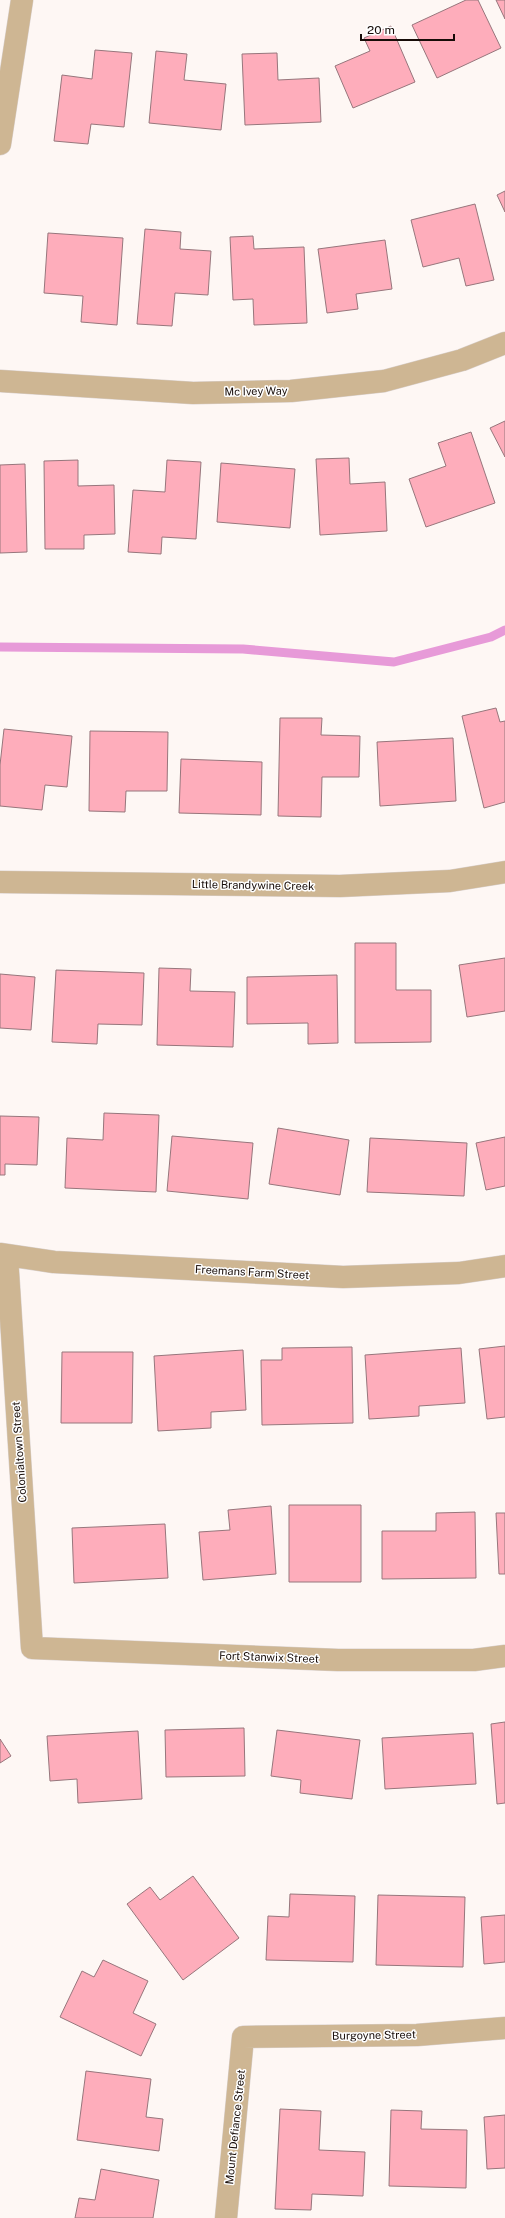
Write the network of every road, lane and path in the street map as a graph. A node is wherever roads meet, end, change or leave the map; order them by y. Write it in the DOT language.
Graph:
graph roads {
  1 [pos="22,0"];
  2 [pos="0,144"];
  3 [pos="505,343"];
  4 [pos="0,381"];
  5 [pos="505,872"];
  6 [pos="0,882"];
  7 [pos="3,1255"];
  8 [pos="505,1266"];
  9 [pos="32,1648"];
  10 [pos="505,1656"];
  11 [pos="505,2028"];
  12 [pos="243,2037"];
  13 [pos="226,2218"];
  1 -- 2 [label="street"];
  3 -- 4 [label="street, Mc Ivey Way"];
  5 -- 6 [label="street, Little Brandywine Creek"];
  7 -- 8 [label="street, Freemans Farm Street"];
  7 -- 9 [label="street, Colonialtown Street"];
  9 -- 10 [label="street, Fort Stanwix Street"];
  11 -- 12 [label="street, Burgoyne Street"];
  12 -- 13 [label="street, Mount Defiance Street"];
}
